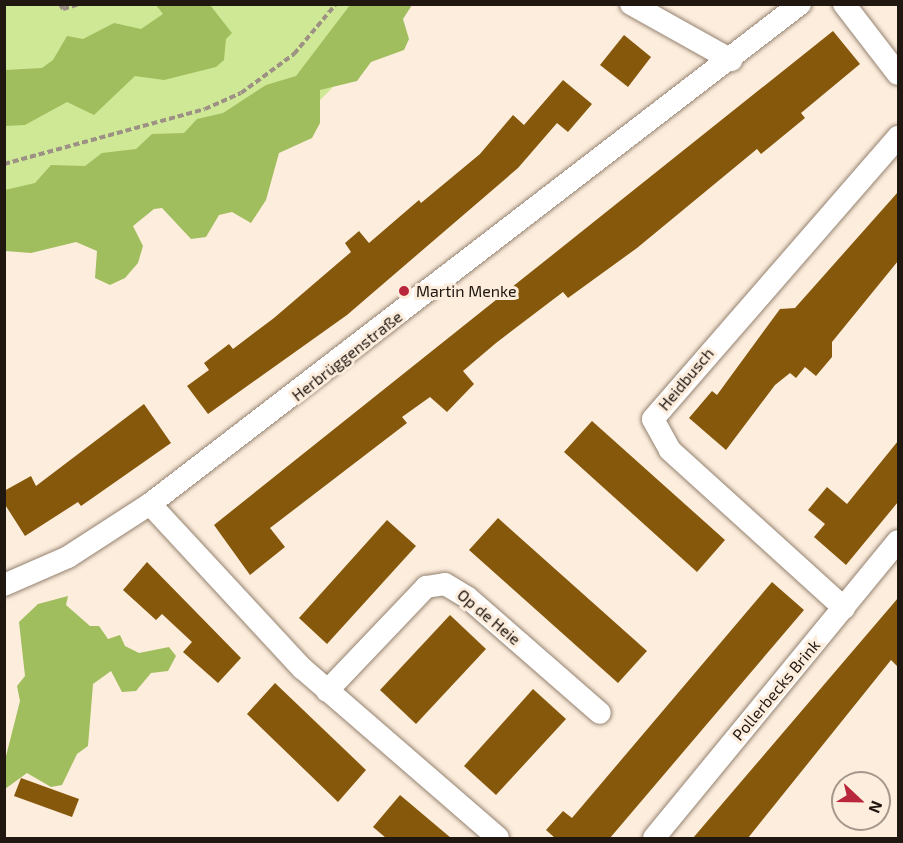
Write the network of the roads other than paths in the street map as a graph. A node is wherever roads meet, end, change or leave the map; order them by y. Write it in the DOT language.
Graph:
graph roads {
  1 [pos="631,4"];
  2 [pos="800,4"];
  3 [pos="844,4"];
  4 [pos="731,60"];
  5 [pos="898,74"];
  6 [pos="898,137"];
  7 [pos="150,504"];
  8 [pos="898,541"];
  9 [pos="4,585"];
  10 [pos="844,608"];
  11 [pos="327,692"];
  12 [pos="600,712"];
  13 [pos="498,838"];
  14 [pos="654,838"];
  1 -- 4 [label="street"];
  2 -- 4 [label="street, Herbrüggenstraße"];
  3 -- 5 [label="street"];
  4 -- 7 [label="street, Herbrüggenstraße"];
  6 -- 10 [label="street, Heidbusch"];
  7 -- 9 [label="street, Herbrüggenstraße"];
  7 -- 11 [label="street"];
  8 -- 10 [label="street, Pollerbecks Brink"];
  10 -- 14 [label="street, Pollerbecks Brink"];
  11 -- 12 [label="street, Op de Heie"];
  11 -- 13 [label="street"];
}
